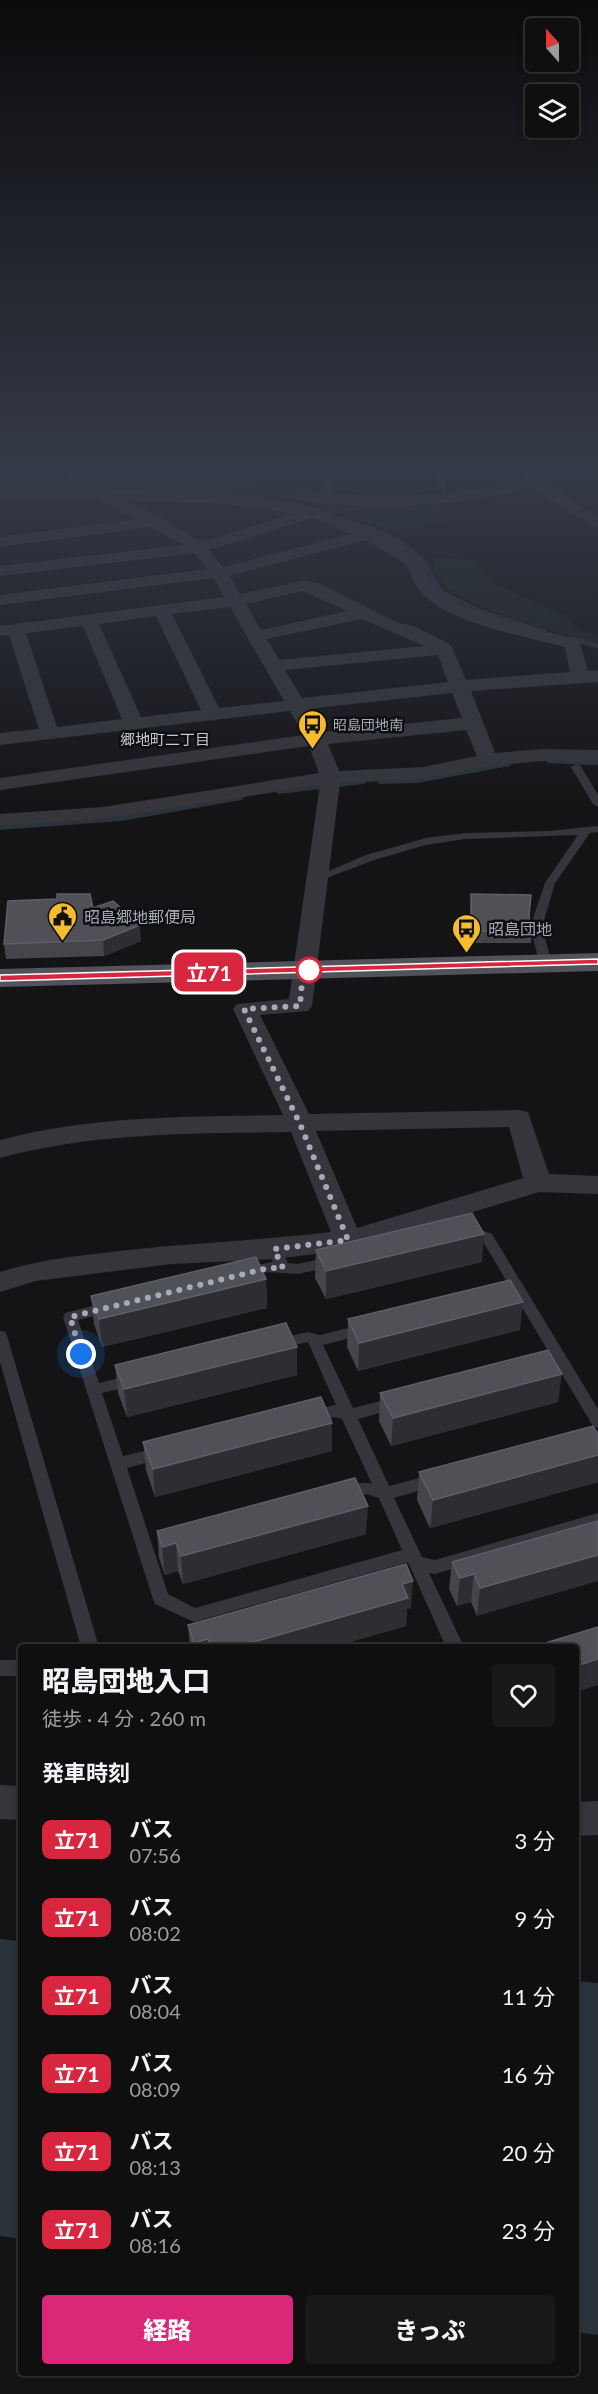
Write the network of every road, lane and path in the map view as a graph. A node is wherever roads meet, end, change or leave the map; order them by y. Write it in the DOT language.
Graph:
graph roads {
  1 [pos="132,584"];
  2 [pos="225,584"];
  3 [pos="425,584"];
  4 [pos="0,600"];
  5 [pos="234,602"];
  6 [pos="162,610"];
  7 [pos="364,613"];
  8 [pos="89,620"];
  9 [pos="8,630"];
  10 [pos="256,636"];
  11 [pos="445,649"];
  12 [pos="273,666"];
  13 [pos="589,677"];
  14 [pos="460,686"];
  15 [pos="297,704"];
  16 [pos="213,714"];
  17 [pos="474,723"];
  18 [pos="135,724"];
  19 [pos="50,734"];
  20 [pos="0,739"];
  21 [pos="316,739"];
  22 [pos="598,756"];
  23 [pos="488,760"];
  24 [pos="576,767"];
  25 [pos="330,783"];
  26 [pos="0,784"];
  27 [pos="598,804"];
  28 [pos="0,820"];
  29 [pos="592,830"];
  30 [pos="315,879"];
  31 [pos="598,962"];
  32 [pos="546,964"];
  33 [pos="303,970"];
  34 [pos="0,978"];
  35 [pos="300,1124"];
  36 [pos="0,1149"];
  37 [pos="538,1183"];
  38 [pos="598,1185"];
  39 [pos="460,1232"];
  40 [pos="346,1249"];
  41 [pos="278,1259"];
  42 [pos="223,1278"];
  43 [pos="0,1282"];
  44 [pos="123,1303"];
  45 [pos="376,1326"];
  46 [pos="0,1336"];
  47 [pos="313,1338"];
  48 [pos="263,1348"];
  49 [pos="561,1359"];
  50 [pos="527,1368"];
  51 [pos="150,1376"];
  52 [pos="93,1390"];
  53 [pos="416,1398"];
  54 [pos="349,1416"];
  55 [pos="299,1418"];
  56 [pos="598,1422"];
  57 [pos="174,1450"];
  58 [pos="117,1464"];
  59 [pos="452,1476"];
  60 [pos="385,1494"];
  61 [pos="333,1497"];
  62 [pos="598,1520"];
  63 [pos="415,1559"];
  64 [pos="89,1644"];
  65 [pos="454,1644"];
  66 [pos="0,1668"];
  67 [pos="18,1668"];
  68 [pos="0,1802"];
  69 [pos="18,1803"];
  70 [pos="598,1818"];
  71 [pos="579,1819"];
  1 -- 4 [label="street"];
  2 -- 5 [label="street"];
  3 -- 13 [label="street"];
  5 -- 6 [label="street"];
  5 -- 7 [label="street"];
  5 -- 10 [label="street"];
  6 -- 8 [label="street"];
  6 -- 16 [label="street"];
  7 -- 10 [label="street"];
  7 -- 11 [label="street"];
  8 -- 9 [label="street"];
  8 -- 18 [label="street"];
  9 -- 19 [label="street"];
  10 -- 12 [label="street"];
  11 -- 12 [label="street"];
  11 -- 14 [label="street"];
  12 -- 15 [label="street"];
  13 -- 14 [label="street"];
  14 -- 15 [label="street"];
  14 -- 17 [label="street"];
  15 -- 16 [label="street"];
  15 -- 21 [label="street"];
  16 -- 18 [label="street"];
  17 -- 21 [label="street"];
  17 -- 23 [label="street"];
  18 -- 19 [label="street"];
  19 -- 20 [label="street"];
  21 -- 25 [label="street"];
  21 -- 26 [label="street"];
  22 -- 23 [label="street"];
  23 -- 25 [label="street"];
  24 -- 27 [label="lane"];
  25 -- 28 [label="street"];
  25 -- 30 [label="street"];
  29 -- 30 [label="lane"];
  29 -- 32 [label="lane"];
  30 -- 33 [label="street"];
  31 -- 32 [label="main road"];
  32 -- 33 [label="main road"];
  33 -- 34 [label="main road"];
  33 -- 35 [label="street"];
  35 -- 36 [label="street"];
  35 -- 37 [label="street"];
  35 -- 40 [label="street"];
  37 -- 38 [label="street"];
  37 -- 40 [label="street"];
  39 -- 49 [label="lane"];
  40 -- 41 [label="street"];
  41 -- 42 [label="lane"];
  41 -- 43 [label="street"];
  44 -- 52 [label="lane"];
  45 -- 47 [label="lane"];
  46 -- 64 [label="lane"];
  47 -- 48 [label="lane"];
  47 -- 54 [label="lane"];
  49 -- 50 [label="lane"];
  49 -- 56 [label="lane"];
  51 -- 52 [label="lane"];
  52 -- 58 [label="lane"];
  53 -- 54 [label="lane"];
  54 -- 55 [label="lane"];
  54 -- 60 [label="lane"];
  57 -- 58 [label="lane"];
  58 -- 63 [label="lane"];
  59 -- 60 [label="lane"];
  60 -- 61 [label="lane"];
  60 -- 63 [label="lane"];
  62 -- 63 [label="lane"];
  63 -- 65 [label="lane"];
  66 -- 67 [label="lane"];
  68 -- 69 [label="street"];
  70 -- 71 [label="street"];
}
